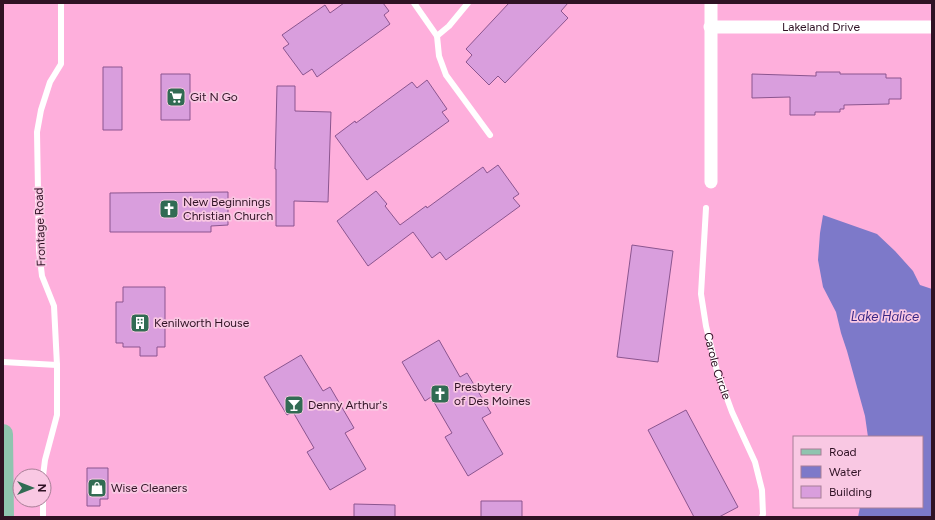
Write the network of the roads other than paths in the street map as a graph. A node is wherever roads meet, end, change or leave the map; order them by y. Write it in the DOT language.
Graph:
graph roads {
  1 [pos="61,3"];
  2 [pos="414,3"];
  3 [pos="468,3"];
  4 [pos="711,3"];
  5 [pos="710,27"];
  6 [pos="932,27"];
  7 [pos="437,36"];
  8 [pos="490,135"];
  9 [pos="711,182"];
  10 [pos="706,208"];
  11 [pos="3,362"];
  12 [pos="57,365"];
  13 [pos="3,434"];
  14 [pos="44,468"];
  15 [pos="4,517"];
  16 [pos="762,517"];
  1 -- 12 [label="lane, Frontage Road"];
  2 -- 7 [label="lane"];
  3 -- 7 [label="lane"];
  4 -- 5 [label="street"];
  5 -- 6 [label="street, Lakeland Drive"];
  5 -- 9 [label="street"];
  7 -- 8 [label="lane"];
  10 -- 16 [label="lane, Carole Circle"];
  11 -- 12 [label="lane"];
  12 -- 14 [label="lane, Frontage Road"];
  13 -- 15 [label="main road"];
}
